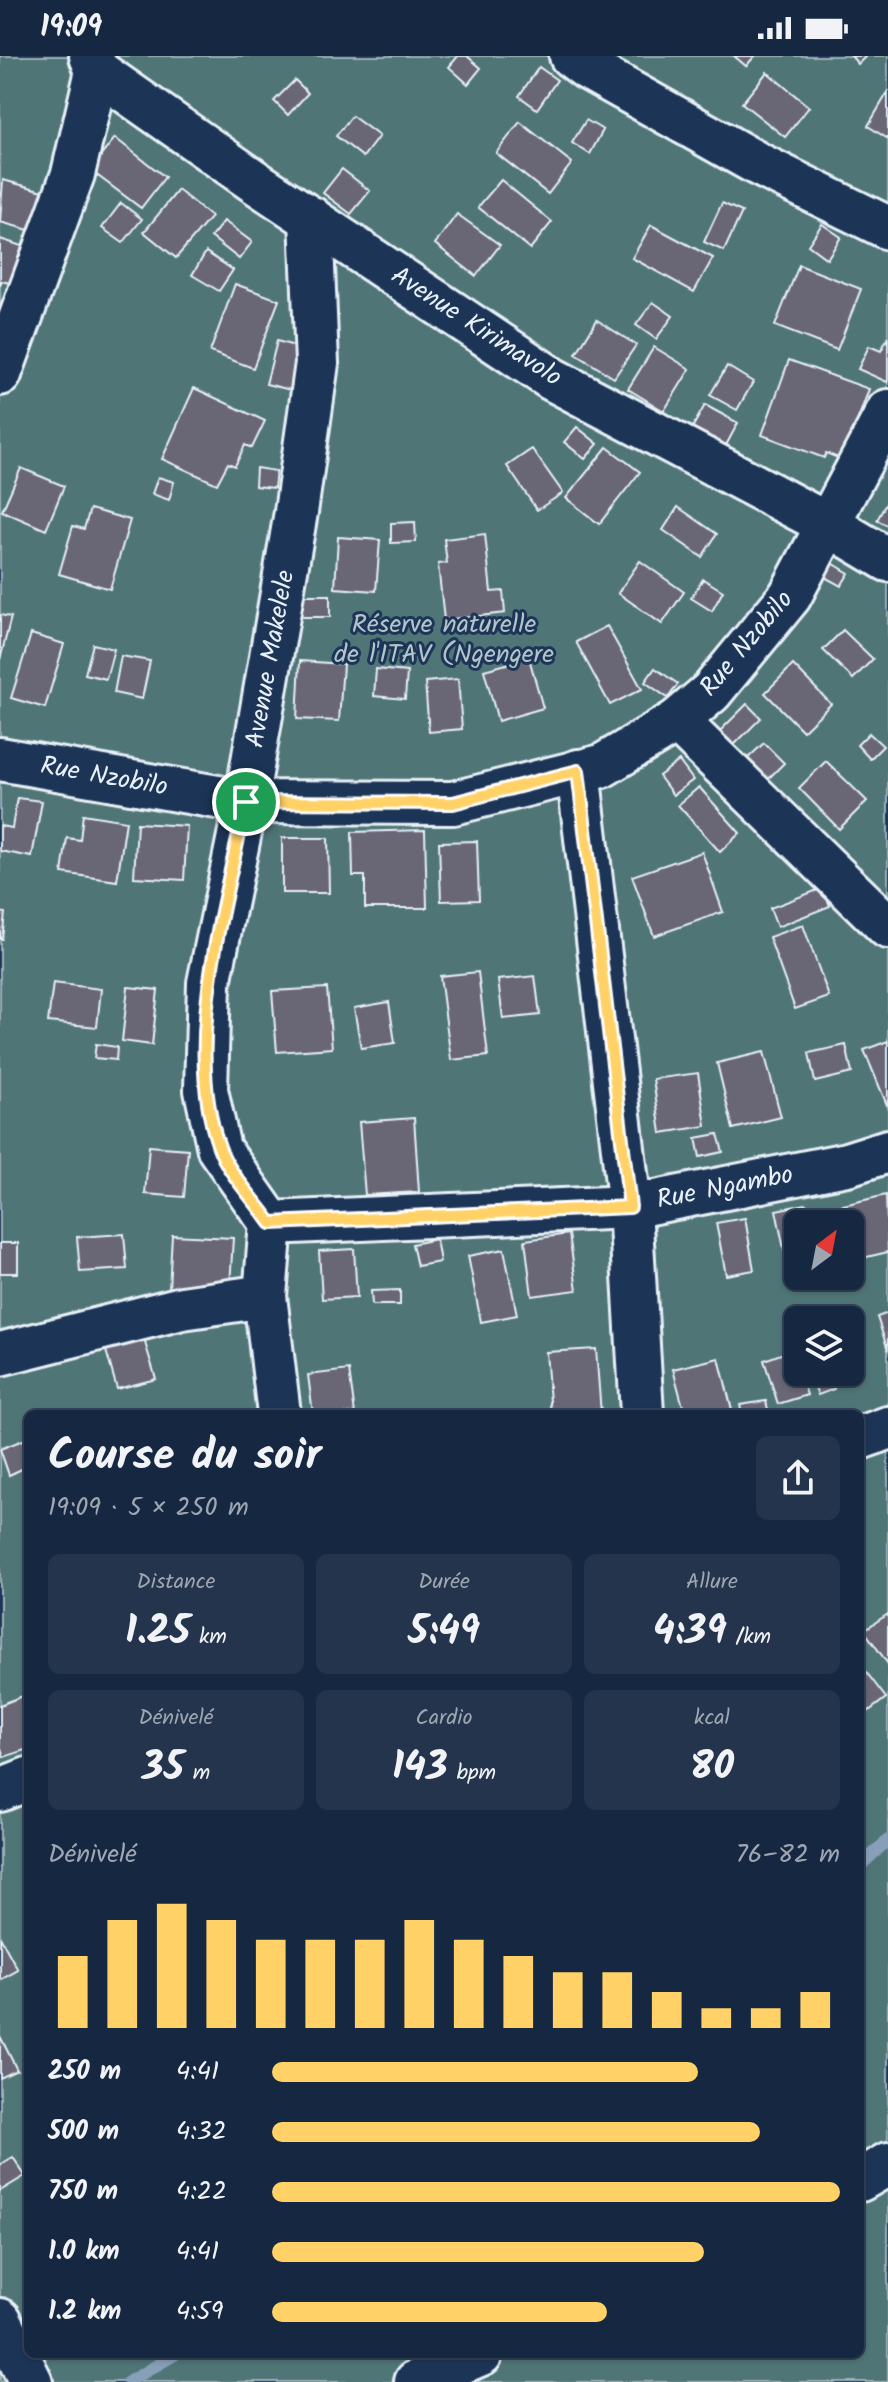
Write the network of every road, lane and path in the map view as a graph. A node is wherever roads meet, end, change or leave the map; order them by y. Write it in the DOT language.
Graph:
graph roads {
  1 [pos="571,56"];
  2 [pos="94,64"];
  3 [pos="311,218"];
  4 [pos="888,228"];
  5 [pos="0,374"];
  6 [pos="888,411"];
  7 [pos="829,525"];
  8 [pos="888,560"];
  9 [pos="677,721"];
  10 [pos="0,759"];
  11 [pos="578,771"];
  12 [pos="246,802"];
  13 [pos="888,927"];
  14 [pos="888,1151"];
  15 [pos="630,1207"];
  16 [pos="271,1223"];
  17 [pos="265,1296"];
  18 [pos="0,1354"];
  19 [pos="279,1410"];
  20 [pos="642,1410"];
  21 [pos="888,1428"];
  22 [pos="864,1437"];
  23 [pos="24,1781"];
  24 [pos="0,1790"];
  25 [pos="888,2164"];
  26 [pos="864,2178"];
  27 [pos="0,2320"];
  28 [pos="472,2358"];
  29 [pos="31,2382"];
  30 [pos="416,2382"];
  1 -- 4 [label="street"];
  2 -- 3 [label="street, Avenue Kirimavolo"];
  2 -- 5 [label="street"];
  3 -- 7 [label="street, Avenue Kirimavolo"];
  3 -- 12 [label="street, Avenue Makelele"];
  6 -- 7 [label="street, Rue Nzobilo"];
  7 -- 8 [label="street, Avenue Kirimavolo"];
  7 -- 9 [label="street, Rue Nzobilo"];
  9 -- 11 [label="street, Rue Nzobilo"];
  9 -- 13 [label="street"];
  10 -- 12 [label="street, Rue Nzobilo"];
  11 -- 12 [label="street, Rue Nzobilo"];
  11 -- 15 [label="street"];
  12 -- 16 [label="street, Avenue Makelele"];
  14 -- 15 [label="street, Rue Ngambo"];
  15 -- 16 [label="street, Rue Ngambo"];
  15 -- 20 [label="street"];
  16 -- 17 [label="street"];
  17 -- 18 [label="street"];
  17 -- 19 [label="street"];
  21 -- 22 [label="street"];
  23 -- 24 [label="street"];
  25 -- 26 [label="street"];
  27 -- 29 [label="street"];
  28 -- 30 [label="street"];
}
